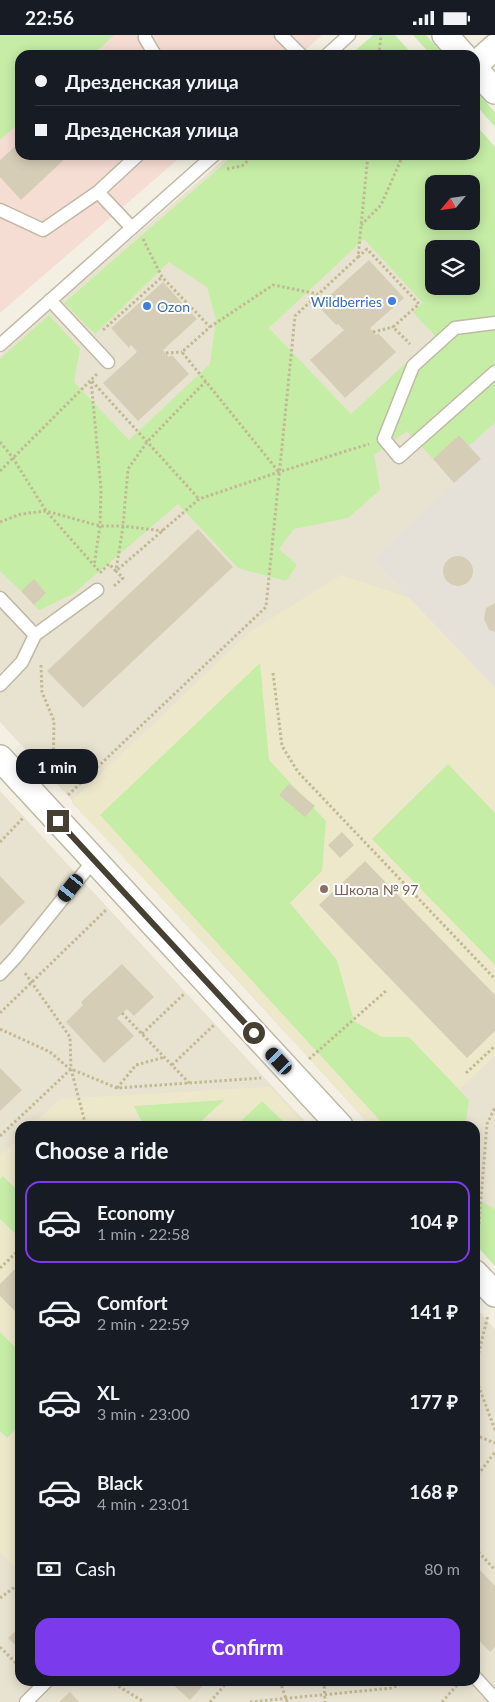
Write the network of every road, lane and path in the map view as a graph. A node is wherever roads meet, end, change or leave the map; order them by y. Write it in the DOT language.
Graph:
graph roads {
  1 [pos="145,35"];
  2 [pos="282,35"];
  3 [pos="349,35"];
  4 [pos="381,35"];
  5 [pos="446,35"];
  6 [pos="495,47"];
  7 [pos="152,50"];
  8 [pos="296,50"];
  9 [pos="332,50"];
  10 [pos="380,50"];
  11 [pos="459,50"];
  12 [pos="480,60"];
  13 [pos="480,74"];
  14 [pos="495,91"];
  15 [pos="133,160"];
  16 [pos="209,160"];
  17 [pos="368,160"];
  18 [pos="401,160"];
  19 [pos="98,192"];
  20 [pos="0,211"];
  21 [pos="361,225"];
  22 [pos="137,232"];
  23 [pos="358,257"];
  24 [pos="162,277"];
  25 [pos="318,295"];
  26 [pos="50,300"];
  27 [pos="495,323"];
  28 [pos="210,327"];
  29 [pos="393,327"];
  30 [pos="373,332"];
  31 [pos="90,343"];
  32 [pos="0,345"];
  33 [pos="182,352"];
  34 [pos="166,353"];
  35 [pos="422,357"];
  36 [pos="108,362"];
  37 [pos="495,372"];
  38 [pos="91,380"];
  39 [pos="206,381"];
  40 [pos="384,439"];
  41 [pos="0,442"];
  42 [pos="147,442"];
  43 [pos="13,457"];
  44 [pos="0,471"];
  45 [pos="279,471"];
  46 [pos="199,499"];
  47 [pos="46,511"];
  48 [pos="0,522"];
  49 [pos="100,526"];
  50 [pos="123,526"];
  51 [pos="164,531"];
  52 [pos="94,565"];
  53 [pos="116,571"];
  54 [pos="101,572"];
  55 [pos="97,590"];
  56 [pos="0,598"];
  57 [pos="37,634"];
  58 [pos="273,673"];
  59 [pos="0,685"];
  60 [pos="0,758"];
  61 [pos="53,787"];
  62 [pos="64,799"];
  63 [pos="27,814"];
  64 [pos="0,841"];
  65 [pos="94,860"];
  66 [pos="111,905"];
  67 [pos="15,958"];
  68 [pos="0,974"];
  69 [pos="495,979"];
  70 [pos="32,982"];
  71 [pos="387,989"];
  72 [pos="188,990"];
  73 [pos="0,1013"];
  74 [pos="122,1013"];
  75 [pos="218,1021"];
  76 [pos="0,1029"];
  77 [pos="142,1034"];
  78 [pos="495,1046"];
  79 [pos="165,1057"];
  80 [pos="306,1062"];
  81 [pos="172,1065"];
  82 [pos="71,1069"];
  83 [pos="466,1073"];
  84 [pos="269,1077"];
  85 [pos="190,1083"];
  86 [pos="117,1088"];
  87 [pos="495,1107"];
  88 [pos="16,1121"];
  89 [pos="85,1121"];
  90 [pos="335,1121"];
  91 [pos="15,1122"];
  92 [pos="0,1136"];
  93 [pos="480,1206"];
  94 [pos="15,1254"];
  95 [pos="0,1268"];
  96 [pos="480,1273"];
  97 [pos="491,1305"];
  98 [pos="480,1348"];
  99 [pos="480,1389"];
  100 [pos="495,1430"];
  101 [pos="480,1437"];
  102 [pos="495,1443"];
  103 [pos="495,1452"];
  104 [pos="480,1472"];
  105 [pos="480,1554"];
  106 [pos="495,1570"];
  107 [pos="15,1587"];
  108 [pos="0,1598"];
  109 [pos="0,1647"];
  110 [pos="15,1662"];
  111 [pos="480,1682"];
  112 [pos="42,1686"];
  113 [pos="118,1686"];
  114 [pos="224,1686"];
  115 [pos="282,1686"];
  116 [pos="324,1686"];
  117 [pos="397,1686"];
  118 [pos="456,1686"];
  119 [pos="325,1695"];
  120 [pos="495,1699"];
  121 [pos="286,1700"];
  122 [pos="26,1702"];
  123 [pos="144,1702"];
  124 [pos="210,1702"];
  125 [pos="250,1702"];
  126 [pos="325,1702"];
  127 [pos="442,1702"];
  1 -- 7 [label="lane"];
  2 -- 8 [label="lane"];
  3 -- 9 [label="lane"];
  4 -- 10 [label="path"];
  5 -- 11 [label="street"];
  6 -- 12 [label="street"];
  13 -- 14 [label="street"];
  15 -- 19 [label="lane"];
  16 -- 22 [label="lane"];
  17 -- 21 [label="path"];
  18 -- 21 [label="path"];
  19 -- 20 [label="lane"];
  19 -- 22 [label="lane"];
  21 -- 23 [label="path"];
  22 -- 24 [label="path"];
  22 -- 26 [label="lane"];
  23 -- 25 [label="path"];
  23 -- 29 [label="path"];
  24 -- 28 [label="path"];
  24 -- 31 [label="path"];
  25 -- 28 [label="path"];
  25 -- 45 [label="path"];
  26 -- 31 [label="lane"];
  26 -- 32 [label="lane"];
  27 -- 35 [label="lane"];
  28 -- 33 [label="path"];
  29 -- 30 [label="path"];
  29 -- 35 [label="path"];
  31 -- 36 [label="lane"];
  33 -- 34 [label="path"];
  33 -- 39 [label="path"];
  35 -- 40 [label="lane"];
  36 -- 38 [label="path"];
  37 -- 40 [label="lane"];
  38 -- 42 [label="path"];
  38 -- 43 [label="path"];
  38 -- 49 [label="path"];
  39 -- 42 [label="path"];
  39 -- 45 [label="path"];
  40 -- 45 [label="path"];
  41 -- 43 [label="path"];
  42 -- 46 [label="path"];
  42 -- 50 [label="path"];
  43 -- 44 [label="path"];
  43 -- 47 [label="path"];
  45 -- 46 [label="path"];
  45 -- 62 [label="path"];
  46 -- 51 [label="path"];
  47 -- 48 [label="path"];
  47 -- 49 [label="path"];
  47 -- 52 [label="path"];
  49 -- 50 [label="path"];
  49 -- 52 [label="path"];
  50 -- 51 [label="path"];
  50 -- 53 [label="path"];
  51 -- 53 [label="path"];
  52 -- 54 [label="path"];
  53 -- 54 [label="path"];
  54 -- 55 [label="path"];
  55 -- 57 [label="lane"];
  56 -- 57 [label="lane"];
  57 -- 59 [label="lane"];
  57 -- 61 [label="path"];
  58 -- 69 [label="path"];
  60 -- 65 [label="street"];
  63 -- 64 [label="path"];
  65 -- 67 [label="lane"];
  65 -- 90 [label="street"];
  66 -- 70 [label="path"];
  67 -- 68 [label="lane"];
  67 -- 70 [label="path"];
  70 -- 73 [label="path"];
  70 -- 82 [label="path"];
  71 -- 80 [label="path"];
  72 -- 77 [label="path"];
  74 -- 77 [label="path"];
  75 -- 81 [label="path"];
  76 -- 82 [label="path"];
  77 -- 79 [label="path"];
  78 -- 83 [label="path"];
  79 -- 81 [label="path"];
  79 -- 86 [label="path"];
  81 -- 85 [label="path"];
  82 -- 86 [label="path"];
  82 -- 88 [label="path"];
  82 -- 89 [label="path"];
  84 -- 85 [label="path"];
  85 -- 86 [label="path"];
  87 -- 93 [label="path"];
  91 -- 92 [label="path"];
  94 -- 95 [label="path"];
  96 -- 97 [label="street"];
  97 -- 98 [label="path"];
  99 -- 100 [label="path"];
  101 -- 102 [label="path"];
  103 -- 104 [label="path"];
  105 -- 106 [label="path"];
  107 -- 108 [label="path"];
  109 -- 110 [label="path"];
  111 -- 120 [label="lane"];
  112 -- 122 [label="lane"];
  113 -- 123 [label="path"];
  114 -- 124 [label="path"];
  115 -- 121 [label="path"];
  116 -- 119 [label="path"];
  117 -- 119 [label="path"];
  118 -- 127 [label="path"];
  119 -- 121 [label="path"];
  119 -- 126 [label="path"];
  121 -- 125 [label="path"];
}
